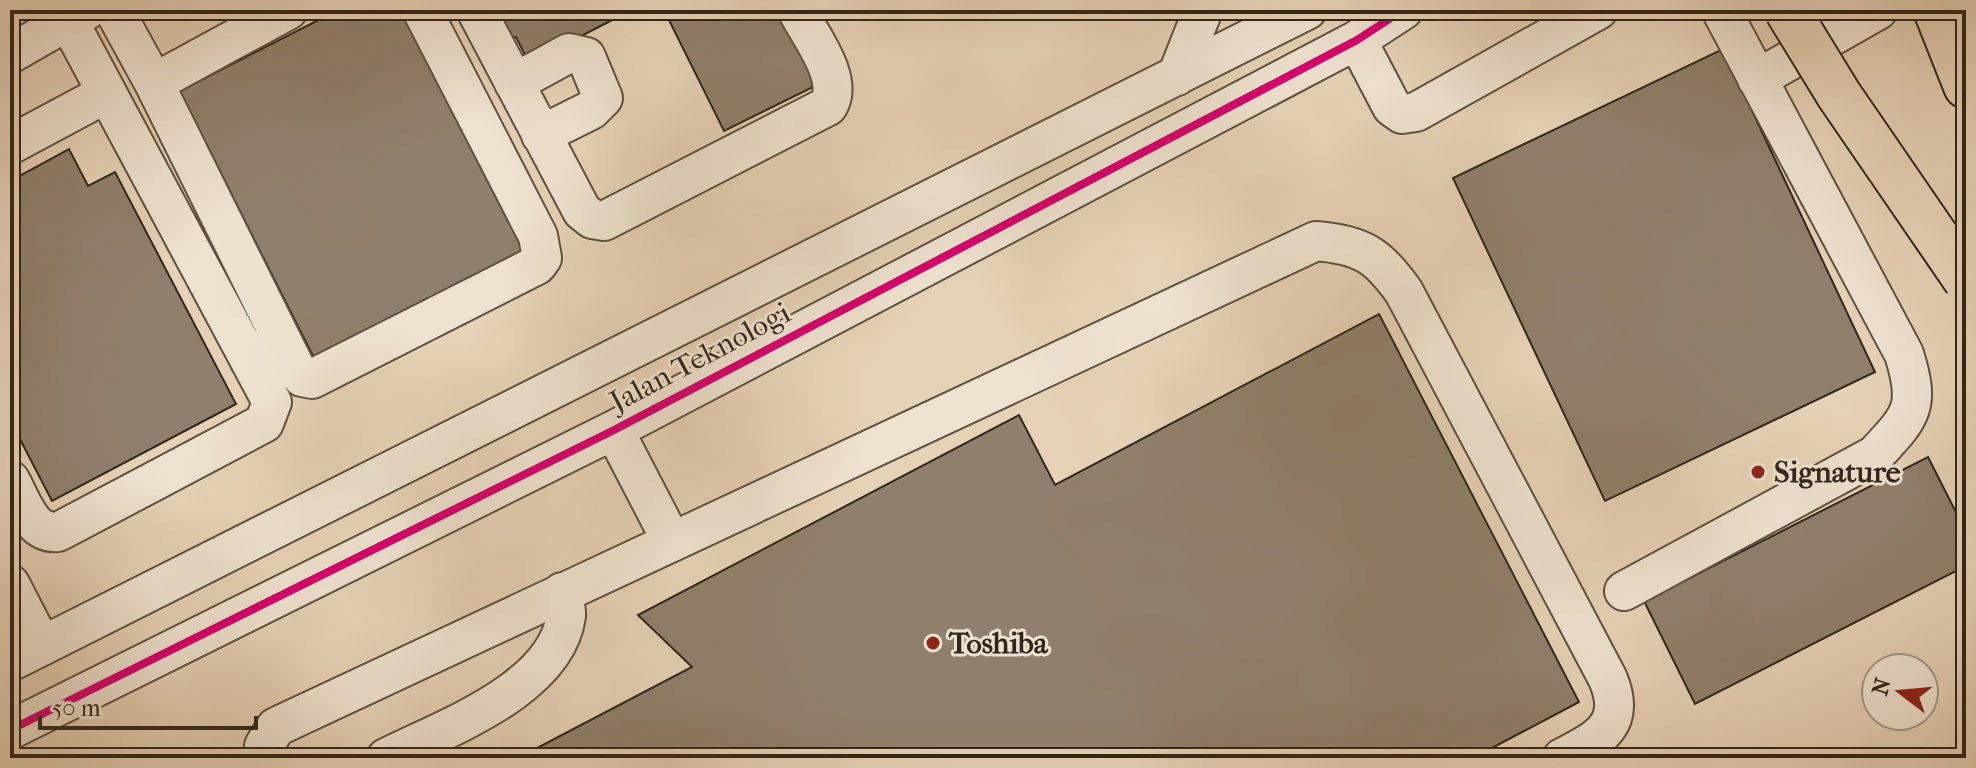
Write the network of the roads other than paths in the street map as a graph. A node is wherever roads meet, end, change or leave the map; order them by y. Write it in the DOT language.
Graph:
graph roads {
  1 [pos="288,10"];
  2 [pos="422,10"];
  3 [pos="476,10"];
  4 [pos="797,10"];
  5 [pos="1203,10"];
  6 [pos="1307,10"];
  7 [pos="1403,10"];
  8 [pos="1598,10"];
  9 [pos="1721,10"];
  10 [pos="1787,10"];
  11 [pos="1878,10"];
  12 [pos="1936,10"];
  13 [pos="88,12"];
  14 [pos="1261,21"];
  15 [pos="1357,40"];
  16 [pos="10,54"];
  17 [pos="1289,73"];
  18 [pos="1177,76"];
  19 [pos="1757,79"];
  20 [pos="154,83"];
  21 [pos="514,83"];
  22 [pos="1966,86"];
  23 [pos="107,93"];
  24 [pos="541,135"];
  25 [pos="10,145"];
  26 [pos="1966,280"];
  27 [pos="614,430"];
  28 [pos="10,480"];
  29 [pos="671,540"];
  30 [pos="10,584"];
  31 [pos="1624,591"];
  32 [pos="562,592"];
  33 [pos="26,654"];
  34 [pos="10,730"];
  35 [pos="267,758"];
  36 [pos="386,758"];
  37 [pos="1562,758"];
  1 -- 20 [label="street"];
  2 -- 20 [label="street"];
  3 -- 21 [label="street"];
  4 -- 24 [label="street"];
  5 -- 18 [label="street"];
  6 -- 14 [label="street, Jalan Teknologi"];
  7 -- 15 [label="street, Jalan Teknologi"];
  8 -- 15 [label="street"];
  9 -- 19 [label="street"];
  10 -- 26 [label="highway, bridge"];
  11 -- 19 [label="street"];
  12 -- 22 [label="highway"];
  13 -- 16 [label="street"];
  13 -- 20 [label="street"];
  13 -- 23 [label="street"];
  14 -- 17 [label="street"];
  14 -- 18 [label="street, Jalan Teknologi"];
  15 -- 17 [label="street, Jalan Teknologi"];
  17 -- 27 [label="street, Jalan Teknologi"];
  18 -- 33 [label="street, Jalan Teknologi"];
  19 -- 31 [label="street"];
  21 -- 24 [label="street"];
  21 -- 24 [label="street"];
  23 -- 25 [label="street"];
  23 -- 28 [label="street"];
  27 -- 29 [label="street"];
  27 -- 34 [label="street, Jalan Teknologi"];
  29 -- 32 [label="street"];
  29 -- 37 [label="street"];
  30 -- 33 [label="street"];
  32 -- 35 [label="street"];
  32 -- 36 [label="street"];
}
